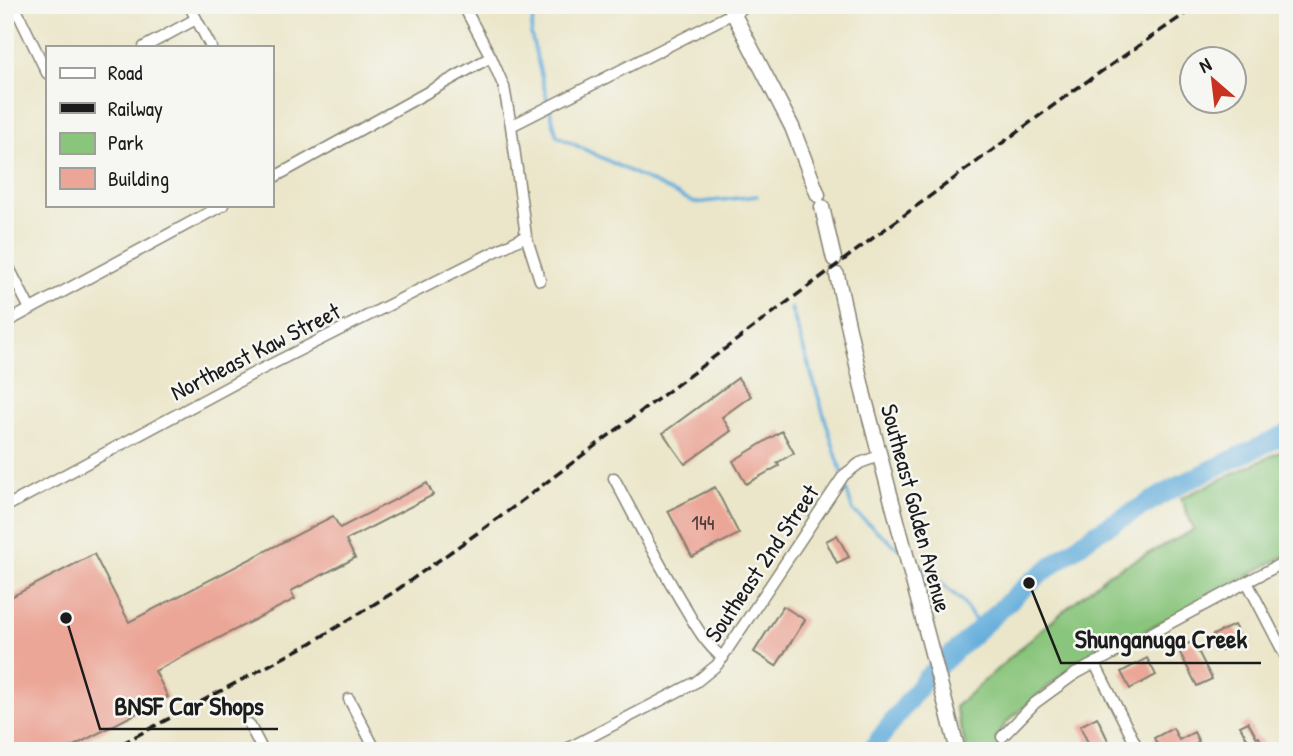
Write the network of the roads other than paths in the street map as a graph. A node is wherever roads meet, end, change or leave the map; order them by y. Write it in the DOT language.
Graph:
graph roads {
  1 [pos="14,5"];
  2 [pos="189,5"];
  3 [pos="463,5"];
  4 [pos="749,5"];
  5 [pos="731,9"];
  6 [pos="196,19"];
  7 [pos="146,46"];
  8 [pos="210,46"];
  9 [pos="491,57"];
  10 [pos="46,72"];
  11 [pos="511,126"];
  12 [pos="274,177"];
  13 [pos="221,206"];
  14 [pos="526,236"];
  15 [pos="834,258"];
  16 [pos="5,260"];
  17 [pos="838,275"];
  18 [pos="540,279"];
  19 [pos="30,309"];
  20 [pos="5,323"];
  21 [pos="880,456"];
  22 [pos="614,478"];
  23 [pos="5,507"];
  24 [pos="1288,560"];
  25 [pos="1247,582"];
  26 [pos="723,658"];
  27 [pos="1288,662"];
  28 [pos="1095,664"];
  29 [pos="349,699"];
  30 [pos="250,724"];
  31 [pos="1002,737"];
  32 [pos="263,751"];
  33 [pos="376,751"];
  34 [pos="563,751"];
  35 [pos="958,751"];
  36 [pos="1139,751"];
  1 -- 10 [label="street"];
  2 -- 6 [label="street"];
  3 -- 9 [label="street"];
  4 -- 5 [label="street"];
  5 -- 11 [label="street"];
  5 -- 15 [label="street"];
  6 -- 7 [label="street"];
  6 -- 8 [label="street"];
  9 -- 11 [label="street"];
  9 -- 12 [label="street"];
  11 -- 14 [label="street"];
  13 -- 19 [label="street"];
  14 -- 18 [label="street"];
  14 -- 23 [label="street, Northeast Kaw Street"];
  16 -- 19 [label="street"];
  17 -- 21 [label="street, Southeast Golden Avenue"];
  19 -- 20 [label="street"];
  21 -- 26 [label="street, Southeast 2nd Street"];
  21 -- 35 [label="street, Southeast Golden Avenue"];
  22 -- 26 [label="street"];
  24 -- 25 [label="street"];
  25 -- 27 [label="street"];
  25 -- 28 [label="street"];
  26 -- 34 [label="street, Southeast 2nd Street"];
  28 -- 31 [label="street"];
  28 -- 36 [label="street"];
  29 -- 33 [label="street"];
  30 -- 32 [label="street"];
}
